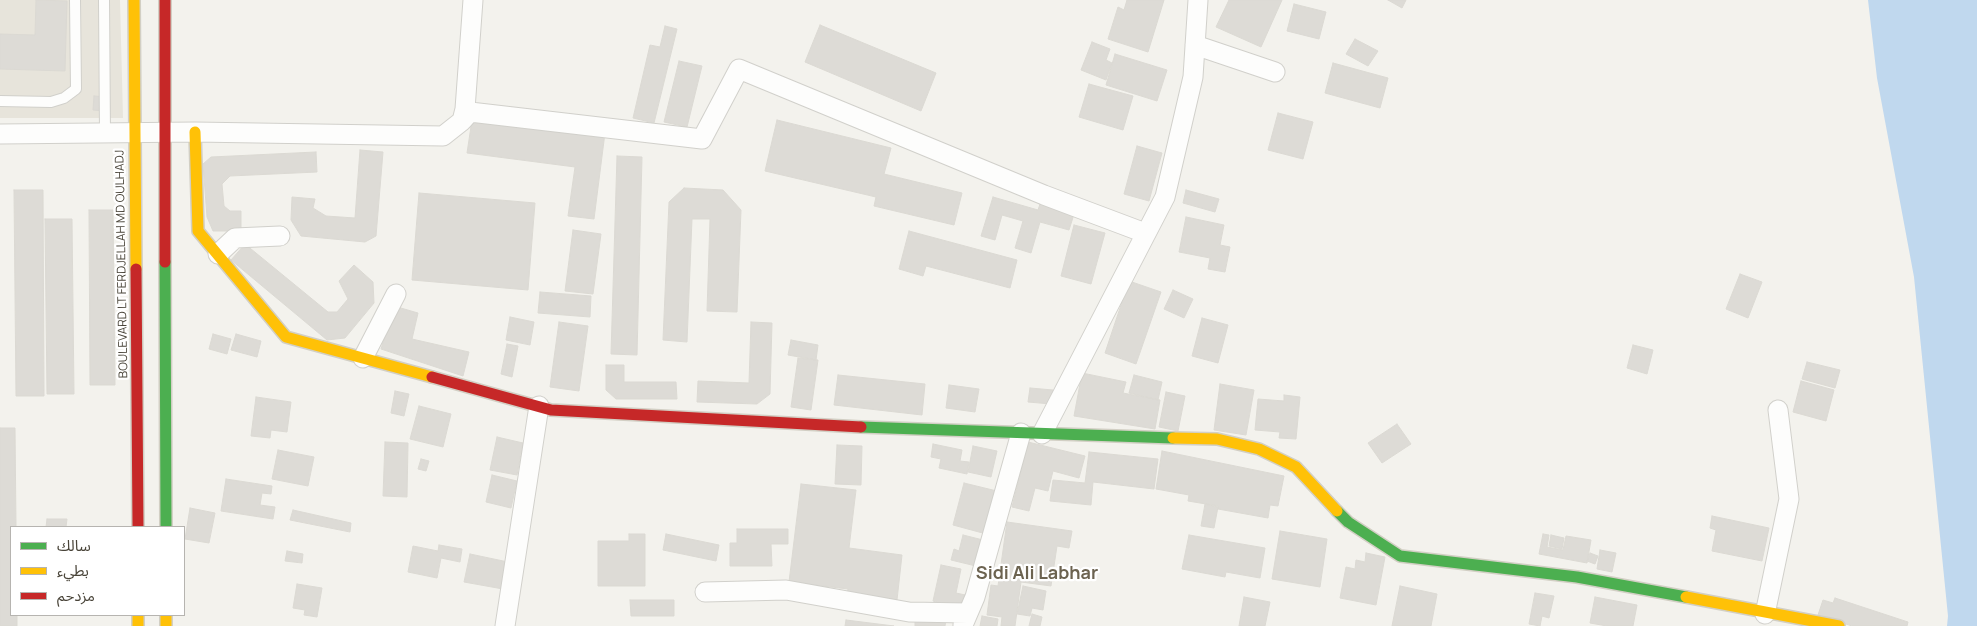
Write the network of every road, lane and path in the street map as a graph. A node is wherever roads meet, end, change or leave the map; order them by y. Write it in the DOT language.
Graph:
graph roads {
  1 [pos="75,0"];
  2 [pos="104,0"];
  3 [pos="134,0"];
  4 [pos="165,0"];
  5 [pos="473,0"];
  6 [pos="1198,0"];
  7 [pos="1195,45"];
  8 [pos="1275,72"];
  9 [pos="0,101"];
  10 [pos="462,121"];
  11 [pos="195,132"];
  12 [pos="165,133"];
  13 [pos="0,134"];
  14 [pos="105,134"];
  15 [pos="134,134"];
  16 [pos="150,176"];
  17 [pos="1145,233"];
  18 [pos="280,236"];
  19 [pos="218,254"];
  20 [pos="396,294"];
  21 [pos="363,358"];
  22 [pos="152,399"];
  23 [pos="539,406"];
  24 [pos="1778,410"];
  25 [pos="1021,433"];
  26 [pos="1042,434"];
  27 [pos="138,526"];
  28 [pos="166,526"];
  29 [pos="705,592"];
  30 [pos="1765,614"];
  31 [pos="965,620"];
  32 [pos="505,626"];
  33 [pos="1839,626"];
  1 -- 9 [label="lane"];
  2 -- 14 [label="lane"];
  3 -- 15 [label="street, BOULEVARD LT FERDJELLAH MD OULHADJ"];
  4 -- 12 [label="street, BOULEVARD LT FERDJELLAH MD OULHADJ"];
  5 -- 10 [label="street"];
  6 -- 7 [label="street"];
  7 -- 8 [label="street"];
  7 -- 17 [label="street"];
  10 -- 11 [label="street"];
  10 -- 17 [label="street"];
  11 -- 12 [label="street"];
  11 -- 19 [label="street"];
  12 -- 15 [label="street"];
  12 -- 16 [label="street, BOULEVARD LT FERDJELLAH MD OULHADJ"];
  13 -- 14 [label="street"];
  14 -- 15 [label="street"];
  15 -- 16 [label="street, BOULEVARD LT FERDJELLAH MD OULHADJ"];
  16 -- 22 [label="street, BOULEVARD LT FERDJELLAH MD OULHADJ"];
  16 -- 22 [label="street, BOULEVARD LT FERDJELLAH MD OULHADJ"];
  17 -- 26 [label="street"];
  18 -- 19 [label="street"];
  19 -- 21 [label="street"];
  20 -- 21 [label="street"];
  21 -- 23 [label="street"];
  22 -- 27 [label="street, BOULEVARD LT FERDJELLAH MD OULHADJ"];
  22 -- 28 [label="street, BOULEVARD LT FERDJELLAH MD OULHADJ"];
  23 -- 25 [label="street"];
  23 -- 32 [label="street"];
  24 -- 30 [label="street"];
  25 -- 26 [label="street"];
  25 -- 31 [label="street"];
  26 -- 30 [label="street"];
  29 -- 31 [label="street"];
  30 -- 33 [label="street"];
}
